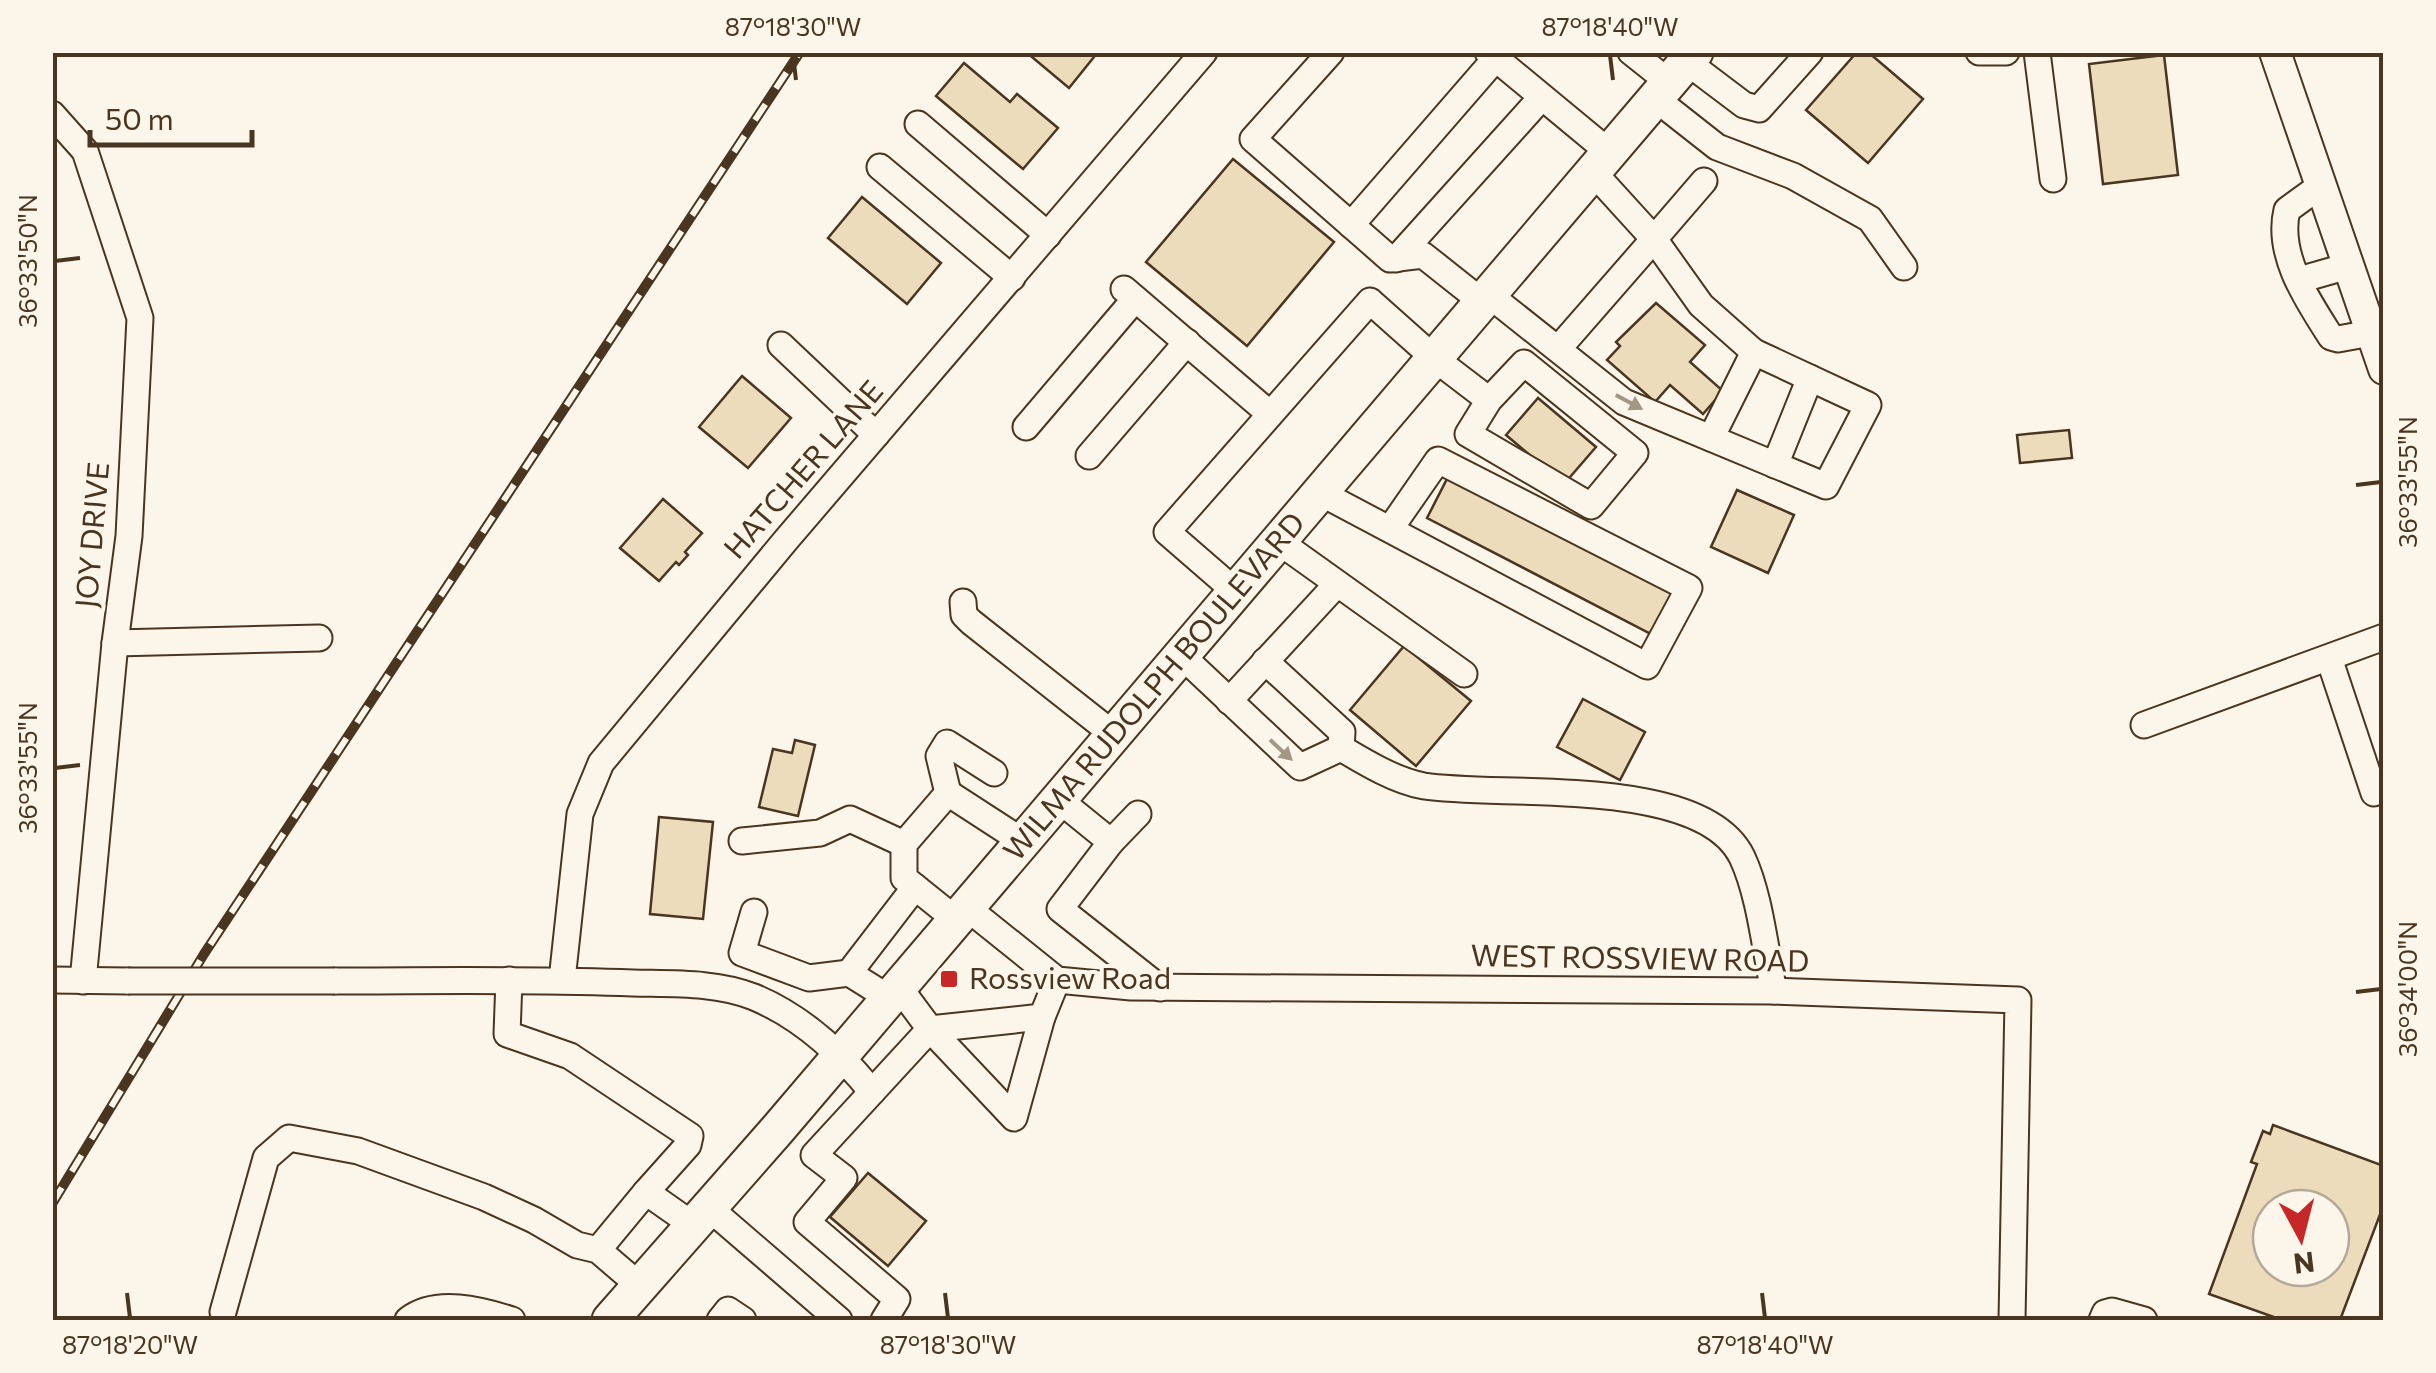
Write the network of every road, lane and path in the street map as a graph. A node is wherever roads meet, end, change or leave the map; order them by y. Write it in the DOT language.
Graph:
graph roads {
  1 [pos="1331,52"];
  2 [pos="1631,52"];
  3 [pos="1810,52"];
  4 [pos="1979,52"];
  5 [pos="2006,52"];
  6 [pos="2036,52"];
  7 [pos="2275,52"];
  8 [pos="1492,56"];
  9 [pos="1188,58"];
  10 [pos="1677,74"];
  11 [pos="1542,97"];
  12 [pos="52,114"];
  13 [pos="918,124"];
  14 [pos="1602,162"];
  15 [pos="880,167"];
  16 [pos="2053,179"];
  17 [pos="1704,181"];
  18 [pos="2320,186"];
  19 [pos="1350,225"];
  20 [pos="1048,234"];
  21 [pos="1654,239"];
  22 [pos="1396,258"];
  23 [pos="1904,266"];
  24 [pos="2348,266"];
  25 [pos="1012,278"];
  26 [pos="2299,280"];
  27 [pos="1485,297"];
  28 [pos="2371,332"];
  29 [pos="1186,342"];
  30 [pos="781,346"];
  31 [pos="1558,349"];
  32 [pos="1754,352"];
  33 [pos="1434,358"];
  34 [pos="2384,369"];
  35 [pos="1810,378"];
  36 [pos="1489,400"];
  37 [pos="1270,414"];
  38 [pos="1026,427"];
  39 [pos="876,436"];
  40 [pos="1711,438"];
  41 [pos="1089,456"];
  42 [pos="1775,465"];
  43 [pos="1320,492"];
  44 [pos="1390,529"];
  45 [pos="1278,541"];
  46 [pos="1337,584"];
  47 [pos="1235,591"];
  48 [pos="964,602"];
  49 [pos="2384,637"];
  50 [pos="319,638"];
  51 [pos="115,643"];
  52 [pos="1180,655"];
  53 [pos="2329,658"];
  54 [pos="1265,661"];
  55 [pos="1464,674"];
  56 [pos="1229,701"];
  57 [pos="2144,725"];
  58 [pos="1114,734"];
  59 [pos="1341,748"];
  60 [pos="994,773"];
  61 [pos="948,793"];
  62 [pos="2374,793"];
  63 [pos="1058,799"];
  64 [pos="1138,814"];
  65 [pos="742,841"];
  66 [pos="1022,841"];
  67 [pos="1112,842"];
  68 [pos="904,844"];
  69 [pos="915,887"];
  70 [pos="754,912"];
  71 [pos="960,913"];
  72 [pos="1102,944"];
  73 [pos="784,968"];
  74 [pos="850,973"];
  75 [pos="52,980"];
  76 [pos="509,980"];
  77 [pos="562,980"];
  78 [pos="1057,980"];
  79 [pos="83,981"];
  80 [pos="1088,983"];
  81 [pos="1160,988"];
  82 [pos="893,992"];
  83 [pos="1774,992"];
  84 [pos="765,1003"];
  85 [pos="1042,1017"];
  86 [pos="930,1030"];
  87 [pos="841,1054"];
  88 [pos="872,1092"];
  89 [pos="778,1129"];
  90 [pos="814,1154"];
  91 [pos="646,1192"];
  92 [pos="700,1216"];
  93 [pos="598,1250"];
  94 [pos="640,1286"];
  95 [pos="230,1318"];
  96 [pos="829,1318"];
  97 [pos="408,1320"];
  98 [pos="512,1320"];
  99 [pos="610,1320"];
  100 [pos="720,1320"];
  101 [pos="743,1320"];
  102 [pos="884,1320"];
  103 [pos="2012,1320"];
  104 [pos="2102,1320"];
  105 [pos="2144,1320"];
  1 -- 19 [label="street"];
  2 -- 10 [label="street"];
  3 -- 10 [label="street"];
  4 -- 5 [label="street"];
  6 -- 16 [label="street"];
  7 -- 18 [label="main road"];
  8 -- 11 [label="street"];
  8 -- 19 [label="street"];
  9 -- 20 [label="street, HATCHER LANE"];
  10 -- 14 [label="highway, WILMA RUDOLPH BOULEVARD"];
  10 -- 23 [label="street"];
  11 -- 14 [label="street"];
  11 -- 22 [label="street"];
  12 -- 51 [label="street, JOY DRIVE"];
  13 -- 20 [label="street"];
  14 -- 21 [label="street"];
  14 -- 27 [label="highway, WILMA RUDOLPH BOULEVARD"];
  15 -- 25 [label="street"];
  17 -- 21 [label="street"];
  18 -- 24 [label="main road"];
  18 -- 26 [label="street"];
  19 -- 22 [label="street"];
  20 -- 25 [label="street, HATCHER LANE"];
  21 -- 31 [label="street"];
  21 -- 32 [label="street"];
  22 -- 27 [label="street"];
  24 -- 26 [label="street"];
  24 -- 28 [label="main road"];
  25 -- 39 [label="street, HATCHER LANE"];
  26 -- 28 [label="street"];
  27 -- 31 [label="street"];
  27 -- 33 [label="highway, WILMA RUDOLPH BOULEVARD"];
  28 -- 34 [label="main road"];
  29 -- 37 [label="street"];
  29 -- 38 [label="street"];
  29 -- 41 [label="street"];
  30 -- 39 [label="street"];
  31 -- 40 [label="street, one-way"];
  32 -- 35 [label="street"];
  32 -- 40 [label="street"];
  33 -- 36 [label="street"];
  33 -- 37 [label="street"];
  33 -- 43 [label="highway, WILMA RUDOLPH BOULEVARD"];
  35 -- 42 [label="street"];
  35 -- 42 [label="street"];
  36 -- 36 [label="street"];
  37 -- 47 [label="street"];
  39 -- 77 [label="street, HATCHER LANE"];
  40 -- 42 [label="street"];
  43 -- 44 [label="street"];
  43 -- 45 [label="highway, WILMA RUDOLPH BOULEVARD"];
  44 -- 44 [label="street"];
  45 -- 46 [label="street"];
  45 -- 47 [label="highway, WILMA RUDOLPH BOULEVARD"];
  46 -- 54 [label="street"];
  46 -- 55 [label="street"];
  47 -- 52 [label="highway, WILMA RUDOLPH BOULEVARD"];
  48 -- 58 [label="street"];
  49 -- 53 [label="street"];
  50 -- 51 [label="street"];
  51 -- 79 [label="street, JOY DRIVE"];
  52 -- 56 [label="street"];
  52 -- 58 [label="highway, WILMA RUDOLPH BOULEVARD"];
  53 -- 57 [label="street"];
  53 -- 62 [label="street"];
  54 -- 56 [label="street"];
  54 -- 59 [label="street"];
  56 -- 59 [label="street, one-way"];
  58 -- 63 [label="highway, WILMA RUDOLPH BOULEVARD"];
  59 -- 83 [label="street"];
  60 -- 61 [label="street"];
  61 -- 66 [label="street"];
  61 -- 68 [label="street"];
  63 -- 66 [label="highway, WILMA RUDOLPH BOULEVARD"];
  63 -- 67 [label="street"];
  64 -- 67 [label="street"];
  65 -- 68 [label="street"];
  66 -- 71 [label="highway, WILMA RUDOLPH BOULEVARD"];
  67 -- 72 [label="street"];
  68 -- 69 [label="street"];
  69 -- 71 [label="street"];
  69 -- 74 [label="street"];
  70 -- 73 [label="street"];
  71 -- 78 [label="street"];
  71 -- 82 [label="highway, WILMA RUDOLPH BOULEVARD"];
  72 -- 80 [label="street"];
  72 -- 81 [label="street"];
  73 -- 74 [label="street"];
  73 -- 84 [label="street"];
  74 -- 82 [label="street"];
  75 -- 79 [label="street"];
  76 -- 77 [label="street"];
  76 -- 79 [label="street, bridge"];
  76 -- 91 [label="street"];
  77 -- 84 [label="street"];
  78 -- 80 [label="street, WEST ROSSVIEW ROAD"];
  78 -- 85 [label="street"];
  80 -- 81 [label="street, WEST ROSSVIEW ROAD"];
  81 -- 83 [label="street, WEST ROSSVIEW ROAD"];
  82 -- 86 [label="street"];
  82 -- 87 [label="highway, WILMA RUDOLPH BOULEVARD"];
  83 -- 103 [label="street, WEST ROSSVIEW ROAD"];
  84 -- 87 [label="street"];
  85 -- 86 [label="street"];
  85 -- 86 [label="street"];
  86 -- 88 [label="street"];
  87 -- 88 [label="street"];
  87 -- 89 [label="highway, WILMA RUDOLPH BOULEVARD"];
  88 -- 90 [label="street"];
  89 -- 90 [label="street"];
  89 -- 92 [label="highway, WILMA RUDOLPH BOULEVARD"];
  90 -- 102 [label="street"];
  91 -- 92 [label="street"];
  91 -- 93 [label="street"];
  92 -- 94 [label="highway, WILMA RUDOLPH BOULEVARD"];
  92 -- 96 [label="street"];
  93 -- 94 [label="street"];
  93 -- 95 [label="street"];
  94 -- 99 [label="highway, WILMA RUDOLPH BOULEVARD"];
  97 -- 98 [label="street"];
  100 -- 101 [label="street"];
  104 -- 105 [label="street"];
}
